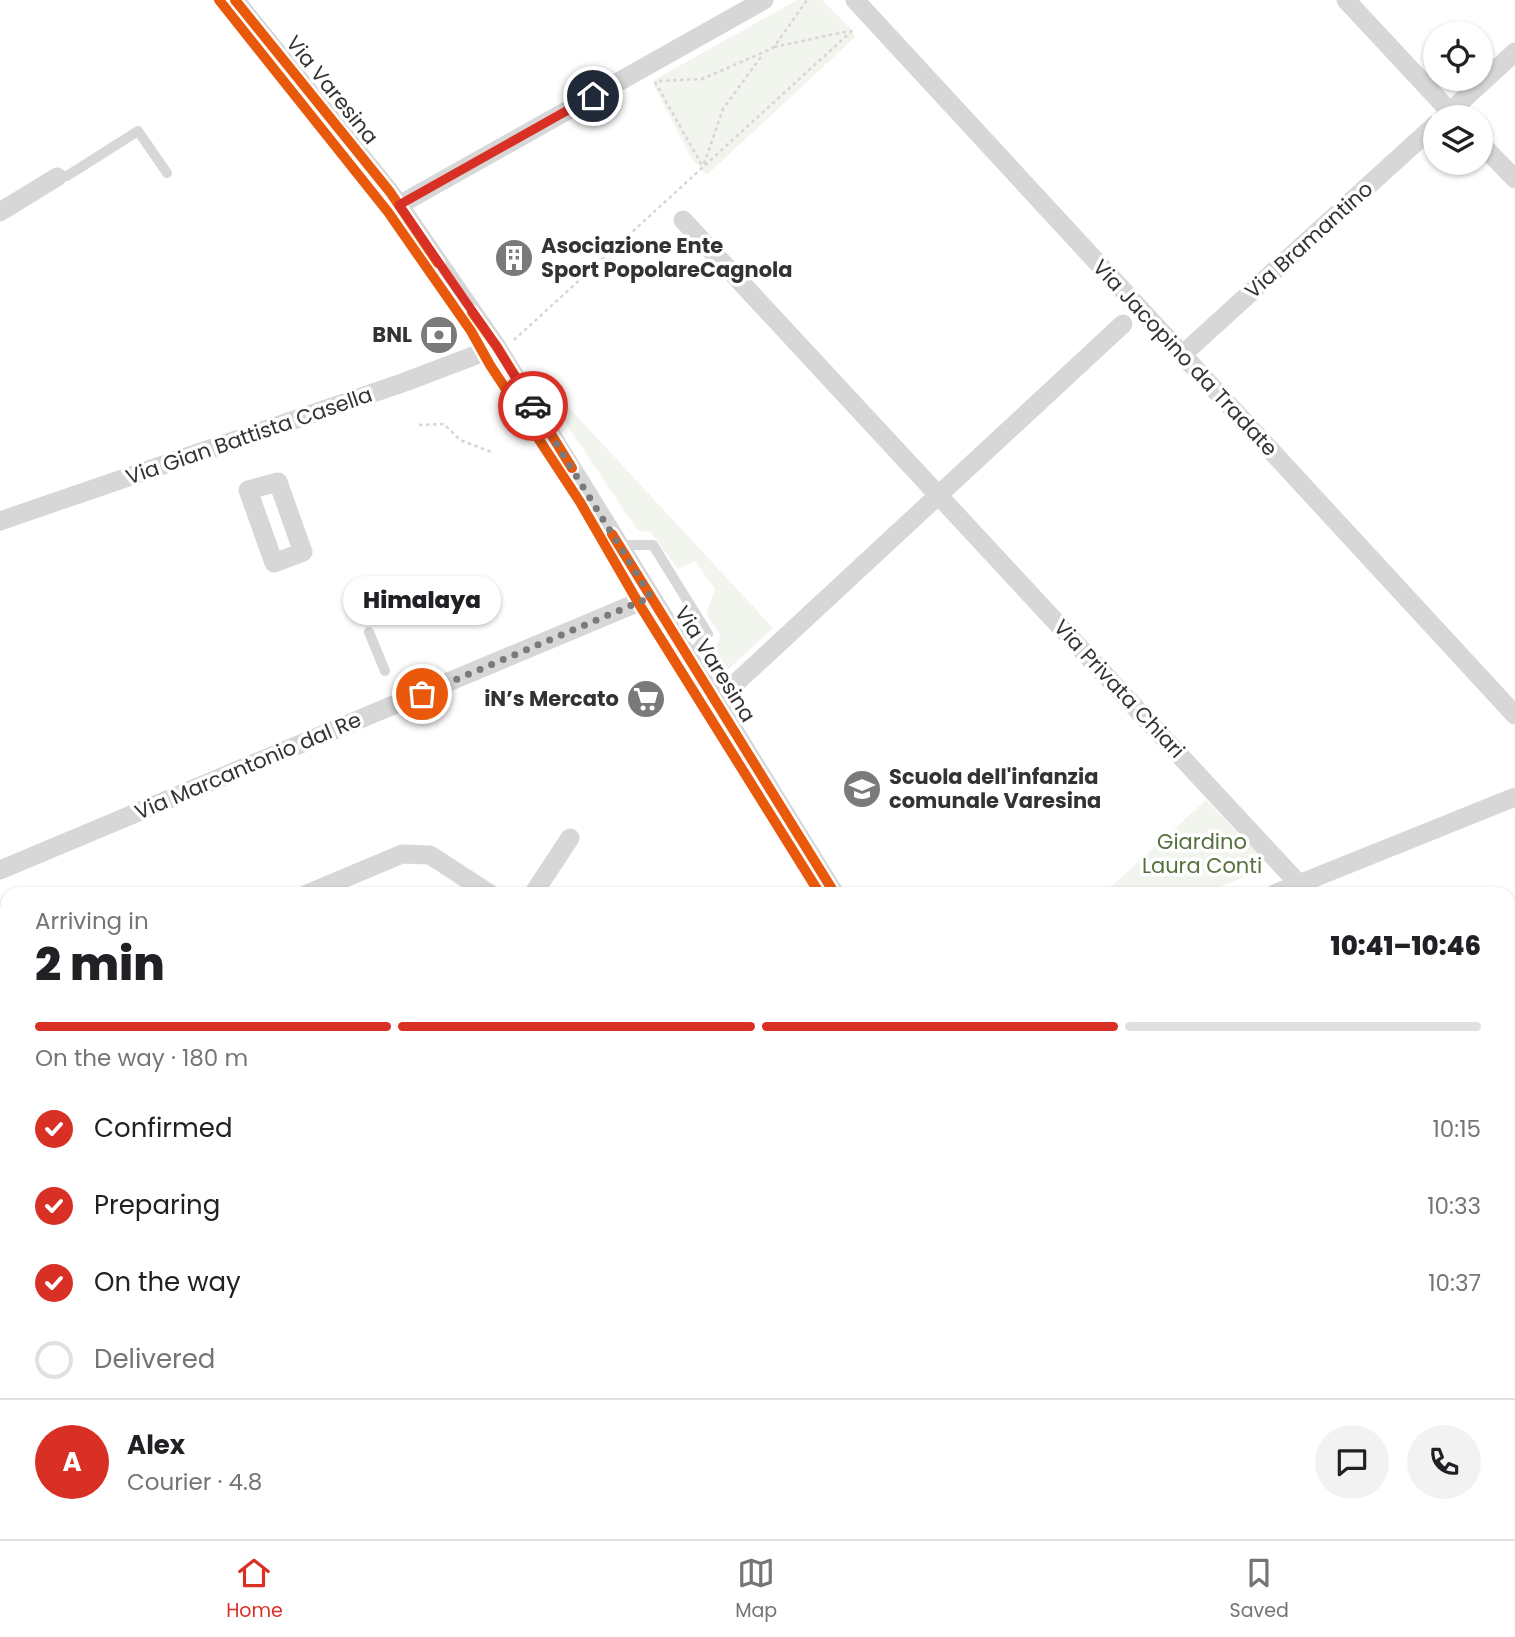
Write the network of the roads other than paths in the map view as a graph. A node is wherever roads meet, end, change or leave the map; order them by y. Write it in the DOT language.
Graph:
graph roads {
  1 [pos="235,0"];
  2 [pos="764,0"];
  3 [pos="1346,0"];
  4 [pos="860,8"];
  5 [pos="1515,52"];
  6 [pos="1435,105"];
  7 [pos="1460,105"];
  8 [pos="1423,139"];
  9 [pos="1493,156"];
  10 [pos="167,173"];
  11 [pos="57,177"];
  12 [pos="1515,179"];
  13 [pos="399,205"];
  14 [pos="0,212"];
  15 [pos="683,220"];
  16 [pos="1123,324"];
  17 [pos="504,344"];
  18 [pos="1182,355"];
  19 [pos="937,496"];
  20 [pos="0,521"];
  21 [pos="619,545"];
  22 [pos="651,597"];
  23 [pos="369,632"];
  24 [pos="689,658"];
  25 [pos="385,671"];
  26 [pos="720,697"];
  27 [pos="1515,715"];
  28 [pos="1515,797"];
  29 [pos="570,838"];
  30 [pos="0,870"];
  31 [pos="1299,884"];
  32 [pos="324,887"];
  33 [pos="479,887"];
  34 [pos="538,887"];
  35 [pos="831,887"];
  36 [pos="1292,887"];
  1 -- 13 [label="street, Via Varesina"];
  2 -- 13 [label="street"];
  3 -- 6 [label="street"];
  4 -- 18 [label="street, Via Jacopino da Tradate"];
  5 -- 7 [label="street, Via Bramantino"];
  8 -- 18 [label="street, Via Bramantino"];
  9 -- 12 [label="street"];
  10 -- 11 [label="lane"];
  11 -- 14 [label="street"];
  13 -- 17 [label="street, Via Varesina"];
  15 -- 19 [label="street, Via Privata Chiari"];
  16 -- 19 [label="street"];
  17 -- 20 [label="street, Via Gian Battista Casella"];
  17 -- 21 [label="street, Via Varesina"];
  18 -- 27 [label="street, Via Jacopino da Tradate"];
  19 -- 26 [label="street"];
  19 -- 31 [label="street, Via Privata Chiari"];
  21 -- 22 [label="street, Via Varesina"];
  21 -- 24 [label="lane"];
  22 -- 24 [label="street, Via Varesina"];
  22 -- 30 [label="street, Via Marcantonio dal Re"];
  23 -- 25 [label="lane"];
  24 -- 26 [label="street, Via Varesina"];
  26 -- 35 [label="street, Via Varesina"];
  28 -- 31 [label="street"];
  29 -- 34 [label="street"];
  31 -- 36 [label="street"];
  32 -- 33 [label="street"];
}
